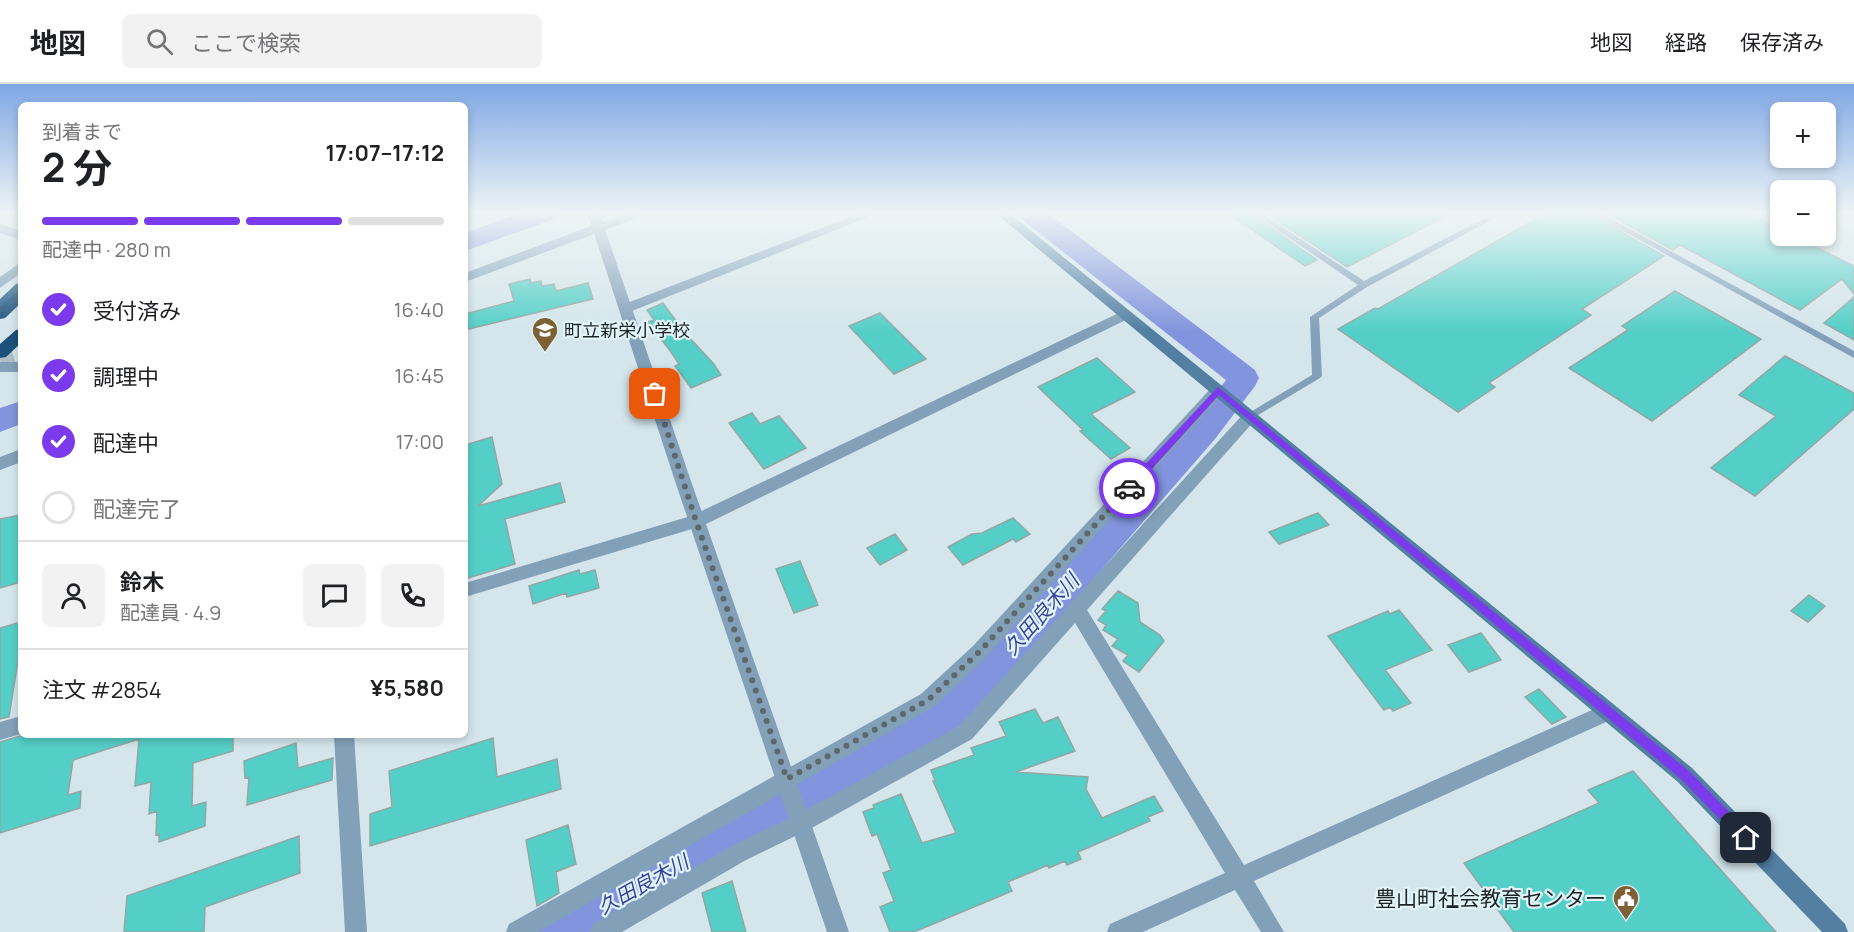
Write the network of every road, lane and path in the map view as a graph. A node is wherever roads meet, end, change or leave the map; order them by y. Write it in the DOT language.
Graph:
graph roads {
  1 [pos="528,252"];
  2 [pos="607,252"];
  3 [pos="773,252"];
  4 [pos="1048,252"];
  5 [pos="1314,252"];
  6 [pos="1427,252"];
  7 [pos="1665,252"];
  8 [pos="18,269"];
  9 [pos="468,277"];
  10 [pos="0,284"];
  11 [pos="1364,285"];
  12 [pos="18,290"];
  13 [pos="18,298"];
  14 [pos="0,307"];
  15 [pos="627,308"];
  16 [pos="0,314"];
  17 [pos="1125,315"];
  18 [pos="18,337"];
  19 [pos="18,342"];
  20 [pos="0,353"];
  21 [pos="1854,355"];
  22 [pos="0,358"];
  23 [pos="0,367"];
  24 [pos="18,367"];
  25 [pos="1219,391"];
  26 [pos="1250,416"];
  27 [pos="18,446"];
  28 [pos="0,453"];
  29 [pos="18,456"];
  30 [pos="0,464"];
  31 [pos="696,521"];
  32 [pos="468,589"];
  33 [pos="1077,610"];
  34 [pos="1608,712"];
  35 [pos="18,726"];
  36 [pos="0,731"];
  37 [pos="344,738"];
  38 [pos="788,780"];
  39 [pos="802,821"];
  40 [pos="1240,877"];
  41 [pos="356,932"];
  42 [pos="517,932"];
  43 [pos="601,932"];
  44 [pos="838,932"];
  45 [pos="1118,932"];
  46 [pos="1273,932"];
  47 [pos="1837,932"];
  1 -- 9 [label="street"];
  2 -- 15 [label="street"];
  3 -- 15 [label="street"];
  4 -- 17 [label="main road"];
  5 -- 11 [label="lane"];
  6 -- 11 [label="lane"];
  7 -- 21 [label="lane"];
  8 -- 10 [label="street"];
  11 -- 26 [label="lane"];
  12 -- 14 [label="highway"];
  13 -- 16 [label="highway"];
  15 -- 31 [label="street"];
  17 -- 25 [label="main road"];
  17 -- 31 [label="street"];
  18 -- 20 [label="highway"];
  19 -- 22 [label="highway"];
  23 -- 24 [label="street"];
  25 -- 26 [label="main road"];
  25 -- 38 [label="street"];
  26 -- 33 [label="street"];
  26 -- 34 [label="main road"];
  27 -- 28 [label="street"];
  29 -- 30 [label="street"];
  31 -- 32 [label="street"];
  31 -- 38 [label="street"];
  33 -- 39 [label="street"];
  33 -- 40 [label="street"];
  34 -- 40 [label="street"];
  34 -- 47 [label="main road"];
  35 -- 36 [label="street"];
  37 -- 41 [label="street"];
  38 -- 39 [label="street"];
  38 -- 42 [label="street"];
  39 -- 43 [label="street"];
  39 -- 44 [label="street"];
  40 -- 45 [label="street"];
  40 -- 46 [label="street"];
}
